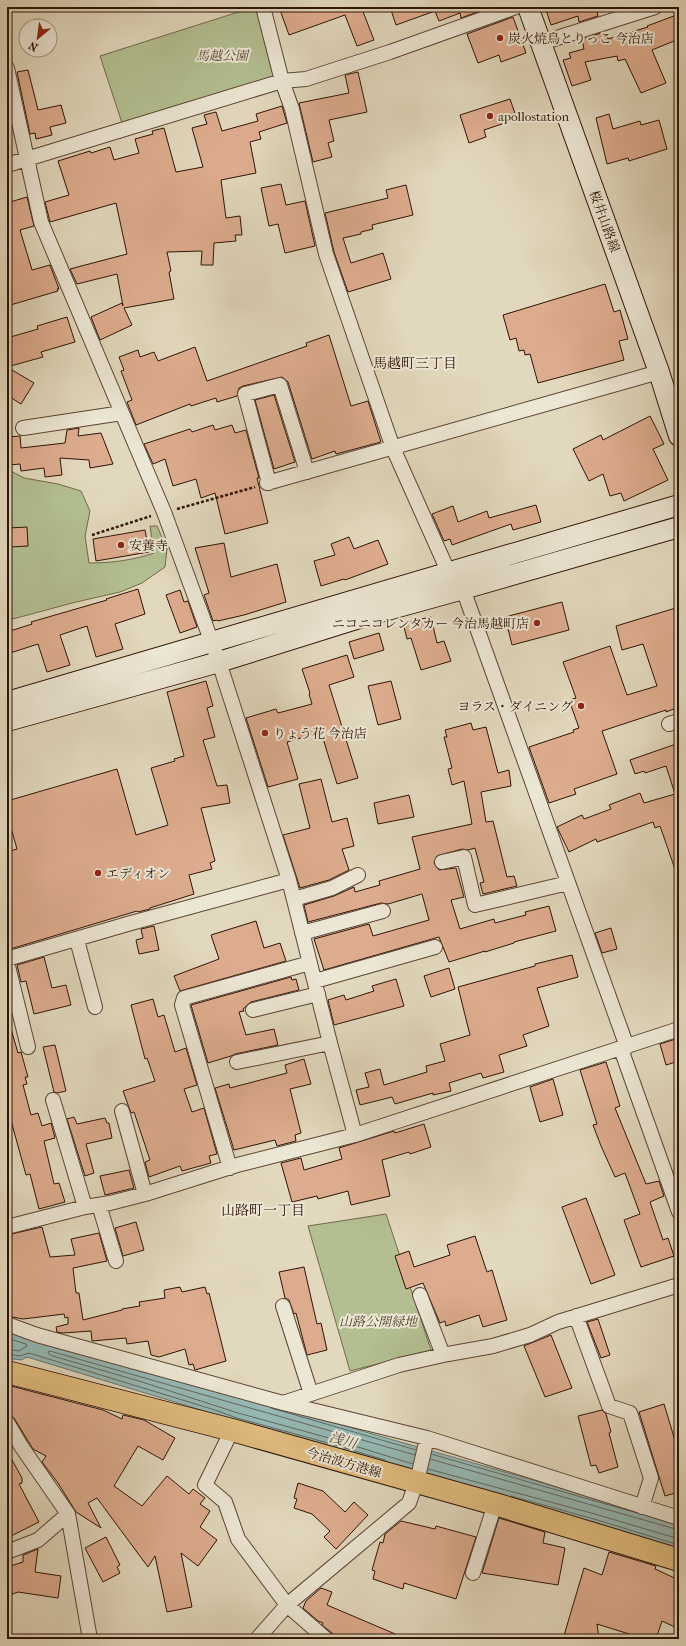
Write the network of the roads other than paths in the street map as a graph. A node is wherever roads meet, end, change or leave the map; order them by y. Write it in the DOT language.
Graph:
graph roads {
  1 [pos="263,7"];
  2 [pos="516,7"];
  3 [pos="528,7"];
  4 [pos="655,7"];
  5 [pos="541,43"];
  6 [pos="7,68"];
  7 [pos="282,81"];
  8 [pos="27,160"];
  9 [pos="7,165"];
  10 [pos="659,372"];
  11 [pos="122,413"];
  12 [pos="23,428"];
  13 [pos="679,436"];
  14 [pos="393,448"];
  15 [pos="307,472"];
  16 [pos="679,505"];
  17 [pos="679,527"];
  18 [pos="450,573"];
  19 [pos="459,590"];
  20 [pos="212,642"];
  21 [pos="219,662"];
  22 [pos="7,702"];
  23 [pos="7,722"];
  24 [pos="442,862"];
  25 [pos="358,875"];
  26 [pos="289,880"];
  27 [pos="568,883"];
  28 [pos="294,898"];
  29 [pos="383,911"];
  30 [pos="302,933"];
  31 [pos="77,940"];
  32 [pos="435,947"];
  33 [pos="7,960"];
  34 [pos="310,963"];
  35 [pos="317,988"];
  36 [pos="95,1007"];
  37 [pos="253,1010"];
  38 [pos="679,1029"];
  39 [pos="330,1043"];
  40 [pos="28,1047"];
  41 [pos="624,1048"];
  42 [pos="237,1062"];
  43 [pos="53,1100"];
  44 [pos="122,1111"];
  45 [pos="355,1135"];
  46 [pos="230,1168"];
  47 [pos="145,1194"];
  48 [pos="99,1205"];
  49 [pos="85,1207"];
  50 [pos="679,1212"];
  51 [pos="7,1227"];
  52 [pos="116,1261"];
  53 [pos="679,1285"];
  54 [pos="420,1295"];
  55 [pos="283,1306"];
  56 [pos="576,1316"];
  57 [pos="7,1324"];
  58 [pos="443,1355"];
  59 [pos="7,1372"];
  60 [pos="311,1394"];
  61 [pos="283,1403"];
  62 [pos="7,1422"];
  63 [pos="232,1430"];
  64 [pos="427,1440"];
  65 [pos="418,1479"];
  66 [pos="495,1504"];
  67 [pos="642,1507"];
  68 [pos="68,1514"];
  69 [pos="679,1518"];
  70 [pos="7,1552"];
  71 [pos="679,1560"];
  72 [pos="473,1573"];
  73 [pos="287,1605"];
  74 [pos="90,1639"];
  75 [pos="257,1639"];
  76 [pos="326,1639"];
  1 -- 7 [label="street"];
  2 -- 7 [label="street"];
  3 -- 5 [label="street, 桜井山路線"];
  4 -- 5 [label="street"];
  5 -- 10 [label="street, 桜井山路線"];
  6 -- 8 [label="street"];
  7 -- 8 [label="street"];
  7 -- 14 [label="street"];
  8 -- 9 [label="street"];
  8 -- 11 [label="street"];
  10 -- 13 [label="street, 桜井山路線"];
  10 -- 14 [label="street"];
  11 -- 12 [label="street"];
  11 -- 20 [label="street"];
  14 -- 15 [label="street"];
  14 -- 18 [label="street"];
  15 -- 15 [label="street"];
  16 -- 18 [label="street"];
  17 -- 19 [label="street"];
  18 -- 19 [label="street"];
  18 -- 20 [label="street"];
  19 -- 21 [label="street"];
  19 -- 27 [label="street"];
  20 -- 21 [label="street"];
  20 -- 22 [label="street"];
  21 -- 23 [label="street"];
  21 -- 26 [label="street"];
  24 -- 27 [label="street"];
  25 -- 28 [label="street"];
  26 -- 28 [label="street"];
  26 -- 31 [label="street"];
  27 -- 41 [label="street"];
  28 -- 30 [label="street"];
  29 -- 30 [label="street"];
  30 -- 34 [label="street"];
  31 -- 33 [label="street"];
  31 -- 36 [label="street"];
  32 -- 35 [label="street"];
  33 -- 40 [label="street"];
  34 -- 35 [label="street"];
  34 -- 46 [label="street"];
  35 -- 37 [label="street"];
  35 -- 39 [label="street"];
  38 -- 41 [label="street"];
  39 -- 42 [label="street"];
  39 -- 45 [label="street"];
  41 -- 45 [label="street"];
  41 -- 50 [label="street"];
  43 -- 49 [label="street"];
  44 -- 47 [label="street"];
  45 -- 46 [label="street"];
  46 -- 47 [label="street"];
  47 -- 48 [label="street"];
  48 -- 49 [label="street"];
  48 -- 52 [label="street"];
  49 -- 51 [label="street"];
  53 -- 56 [label="street"];
  54 -- 58 [label="street"];
  55 -- 60 [label="street"];
  56 -- 58 [label="street"];
  56 -- 67 [label="street"];
  57 -- 61 [label="street"];
  58 -- 60 [label="street"];
  59 -- 63 [label="main road, 今治波方港線"];
  60 -- 61 [label="street"];
  61 -- 64 [label="street"];
  62 -- 68 [label="street"];
  63 -- 65 [label="main road, 今治波方港線"];
  63 -- 73 [label="street"];
  64 -- 65 [label="street"];
  64 -- 67 [label="street"];
  65 -- 66 [label="main road, 今治波方港線"];
  65 -- 73 [label="street"];
  66 -- 71 [label="main road, 今治波方港線"];
  66 -- 72 [label="street"];
  67 -- 69 [label="street"];
  68 -- 70 [label="street"];
  68 -- 74 [label="street"];
  73 -- 75 [label="street"];
  73 -- 76 [label="street"];
}
